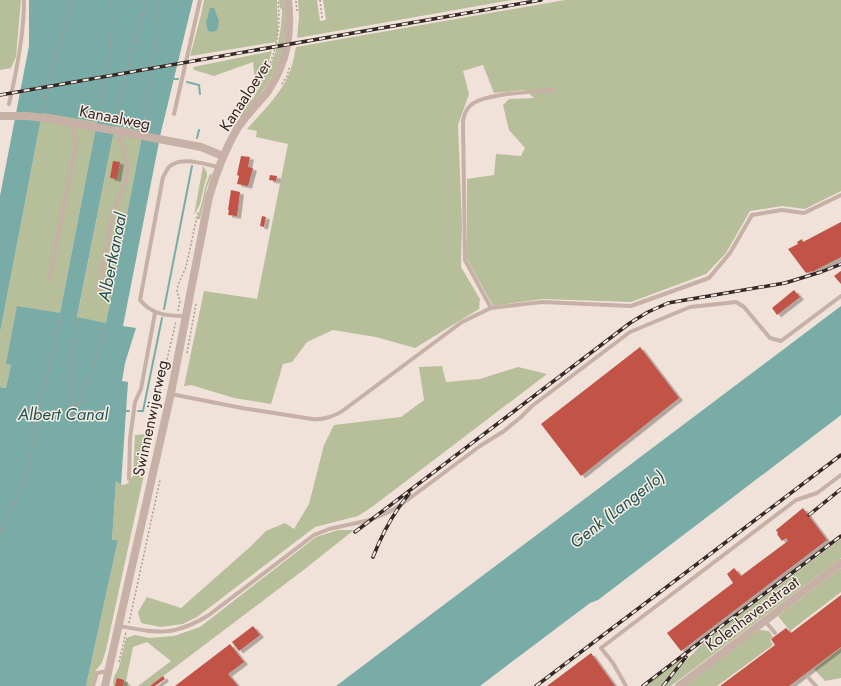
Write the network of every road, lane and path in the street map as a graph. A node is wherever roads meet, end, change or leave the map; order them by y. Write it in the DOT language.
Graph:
graph roads {
  1 [pos="24,0"];
  2 [pos="73,0"];
  3 [pos="111,0"];
  4 [pos="148,0"];
  5 [pos="158,0"];
  6 [pos="200,0"];
  7 [pos="278,0"];
  8 [pos="288,0"];
  9 [pos="320,0"];
  10 [pos="322,18"];
  11 [pos="554,90"];
  12 [pos="248,102"];
  13 [pos="9,104"];
  14 [pos="43,112"];
  15 [pos="174,114"];
  16 [pos="0,116"];
  17 [pos="97,122"];
  18 [pos="73,123"];
  19 [pos="116,128"];
  20 [pos="143,131"];
  21 [pos="223,156"];
  22 [pos="218,167"];
  23 [pos="841,195"];
  24 [pos="196,216"];
  25 [pos="49,280"];
  26 [pos="98,290"];
  27 [pos="841,296"];
  28 [pos="491,308"];
  29 [pos="60,313"];
  30 [pos="156,313"];
  31 [pos="177,316"];
  32 [pos="186,316"];
  33 [pos="77,318"];
  34 [pos="106,323"];
  35 [pos="171,393"];
  36 [pos="147,469"];
  37 [pos="841,475"];
  38 [pos="129,479"];
  39 [pos="0,533"];
  40 [pos="841,563"];
  41 [pos="765,621"];
  42 [pos="119,626"];
  43 [pos="775,633"];
  44 [pos="108,671"];
  45 [pos="808,677"];
  46 [pos="93,686"];
  47 [pos="105,686"];
  48 [pos="626,686"];
  49 [pos="680,686"];
  50 [pos="816,686"];
  1 -- 13 [label="lane"];
  2 -- 14 [label="path"];
  3 -- 17 [label="path"];
  4 -- 19 [label="path"];
  5 -- 20 [label="path"];
  6 -- 15 [label="lane"];
  7 -- 12 [label="path"];
  8 -- 21 [label="street, Kanaaloever"];
  9 -- 10 [label="path"];
  11 -- 28 [label="lane"];
  16 -- 18 [label="street, Kanaalweg"];
  18 -- 19 [label="street, Kanaalweg"];
  18 -- 25 [label="lane"];
  19 -- 21 [label="street, Kanaalweg"];
  19 -- 26 [label="lane"];
  21 -- 22 [label="street, Swinnenwijerweg"];
  22 -- 30 [label="lane"];
  22 -- 32 [label="street, Swinnenwijerweg"];
  23 -- 28 [label="lane"];
  24 -- 31 [label="path"];
  27 -- 42 [label="lane"];
  28 -- 35 [label="lane"];
  29 -- 39 [label="path"];
  30 -- 31 [label="lane"];
  30 -- 38 [label="lane"];
  31 -- 32 [label="lane"];
  31 -- 36 [label="path"];
  32 -- 35 [label="street, Swinnenwijerweg"];
  33 -- 34 [label="path"];
  35 -- 42 [label="street, Swinnenwijerweg"];
  37 -- 48 [label="lane"];
  40 -- 41 [label="street, Kolenhavenstraat"];
  41 -- 43 [label="lane"];
  41 -- 49 [label="street, Kolenhavenstraat"];
  42 -- 44 [label="street, Swinnenwijerweg"];
  44 -- 46 [label="lane"];
  44 -- 47 [label="street, Swinnenwijerweg"];
  45 -- 50 [label="lane"];
}
